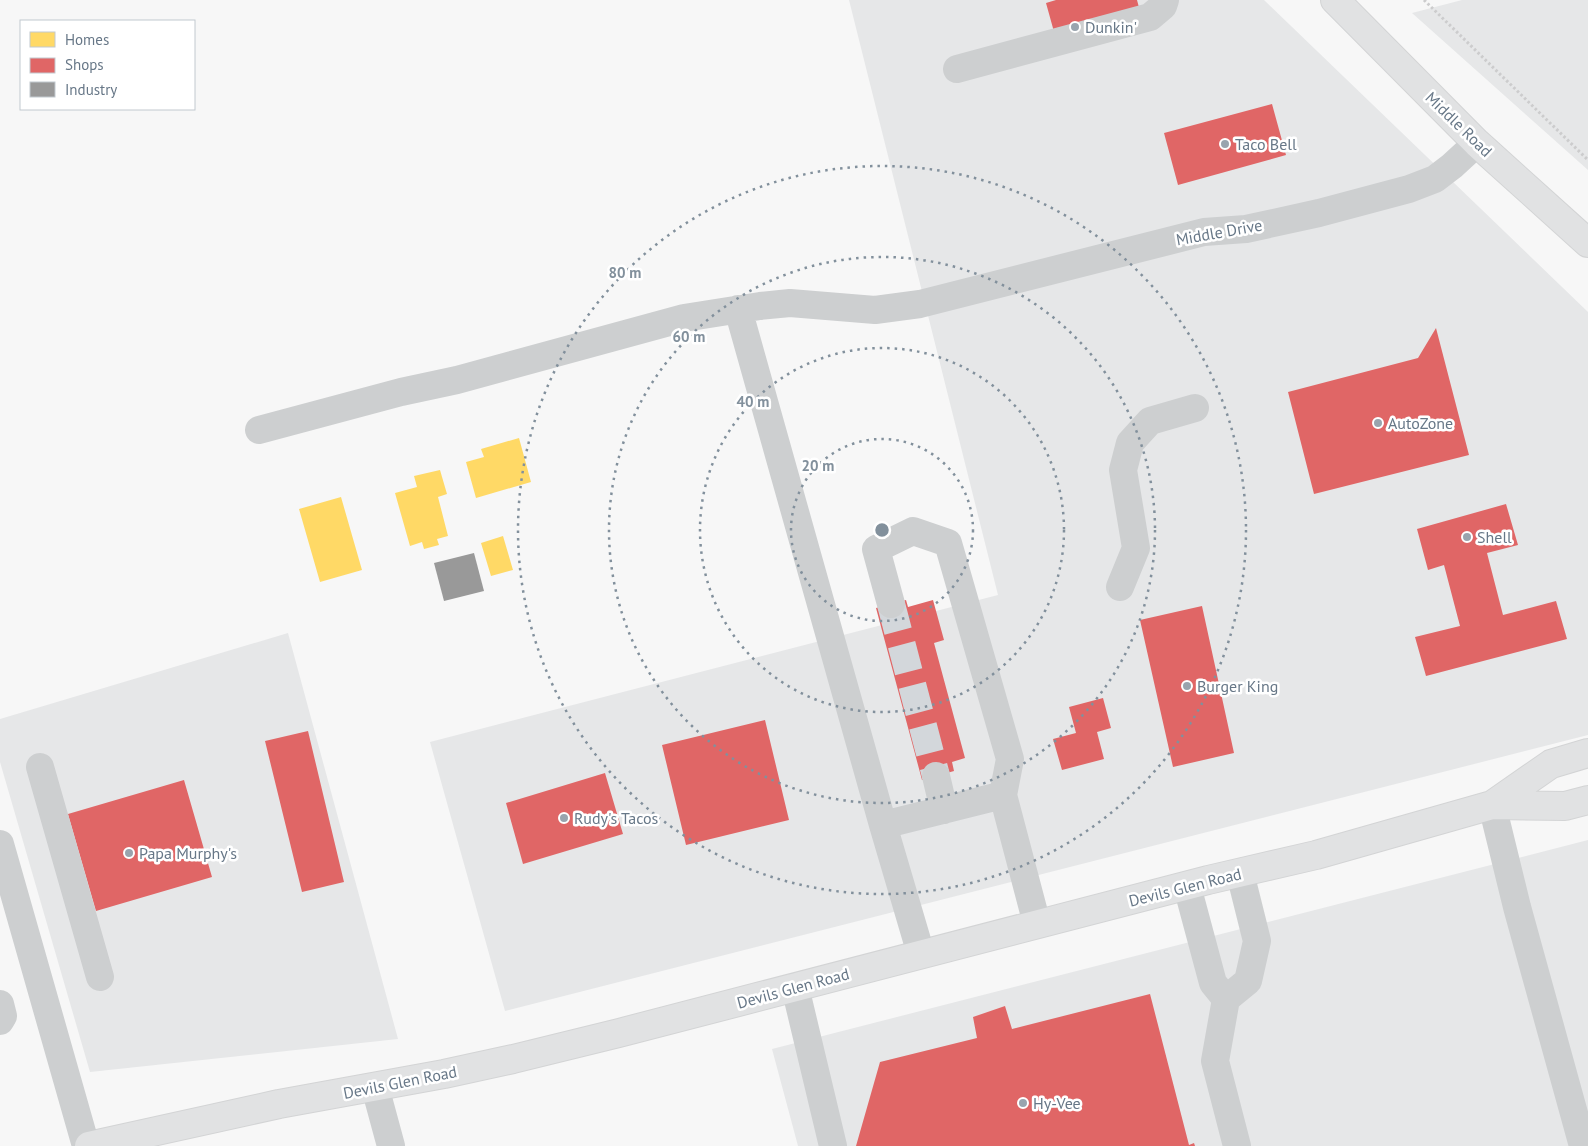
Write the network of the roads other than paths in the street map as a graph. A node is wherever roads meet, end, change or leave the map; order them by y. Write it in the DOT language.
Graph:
graph roads {
  1 [pos="1165,0"];
  2 [pos="1335,0"];
  3 [pos="957,69"];
  4 [pos="1477,143"];
  5 [pos="1587,240"];
  6 [pos="738,309"];
  7 [pos="1195,408"];
  8 [pos="259,430"];
  9 [pos="1120,587"];
  10 [pos="891,604"];
  11 [pos="1588,753"];
  12 [pos="40,767"];
  13 [pos="936,776"];
  14 [pos="1003,795"];
  15 [pos="1588,800"];
  16 [pos="1492,805"];
  17 [pos="944,810"];
  18 [pos="883,825"];
  19 [pos="0,844"];
  20 [pos="1240,873"];
  21 [pos="1187,886"];
  22 [pos="1037,924"];
  23 [pos="921,954"];
  24 [pos="100,977"];
  25 [pos="794,988"];
  26 [pos="1226,999"];
  27 [pos="0,1004"];
  28 [pos="0,1021"];
  29 [pos="375,1087"];
  30 [pos="88,1146"];
  31 [pos="391,1146"];
  32 [pos="833,1146"];
  33 [pos="1237,1146"];
  34 [pos="1583,1146"];
  1 -- 3 [label="street"];
  2 -- 4 [label="main road, Middle Road"];
  4 -- 5 [label="main road, Middle Road"];
  4 -- 6 [label="street, Middle Drive"];
  6 -- 8 [label="street, Middle Drive"];
  6 -- 18 [label="street"];
  7 -- 9 [label="street"];
  10 -- 14 [label="street"];
  11 -- 16 [label="main road, Devils Glen Road"];
  12 -- 24 [label="street"];
  13 -- 17 [label="street"];
  14 -- 17 [label="street"];
  14 -- 22 [label="street"];
  15 -- 16 [label="main road, Devils Glen Road"];
  16 -- 20 [label="main road, Devils Glen Road"];
  16 -- 34 [label="street"];
  17 -- 18 [label="street"];
  18 -- 23 [label="street"];
  19 -- 30 [label="street"];
  20 -- 21 [label="main road, Devils Glen Road"];
  20 -- 26 [label="street"];
  21 -- 22 [label="main road, Devils Glen Road"];
  21 -- 26 [label="street"];
  22 -- 23 [label="main road, Devils Glen Road"];
  23 -- 25 [label="main road, Devils Glen Road"];
  25 -- 29 [label="main road, Devils Glen Road"];
  25 -- 32 [label="street"];
  26 -- 33 [label="street"];
  27 -- 28 [label="street"];
  29 -- 30 [label="main road, Devils Glen Road"];
  29 -- 31 [label="street"];
}
